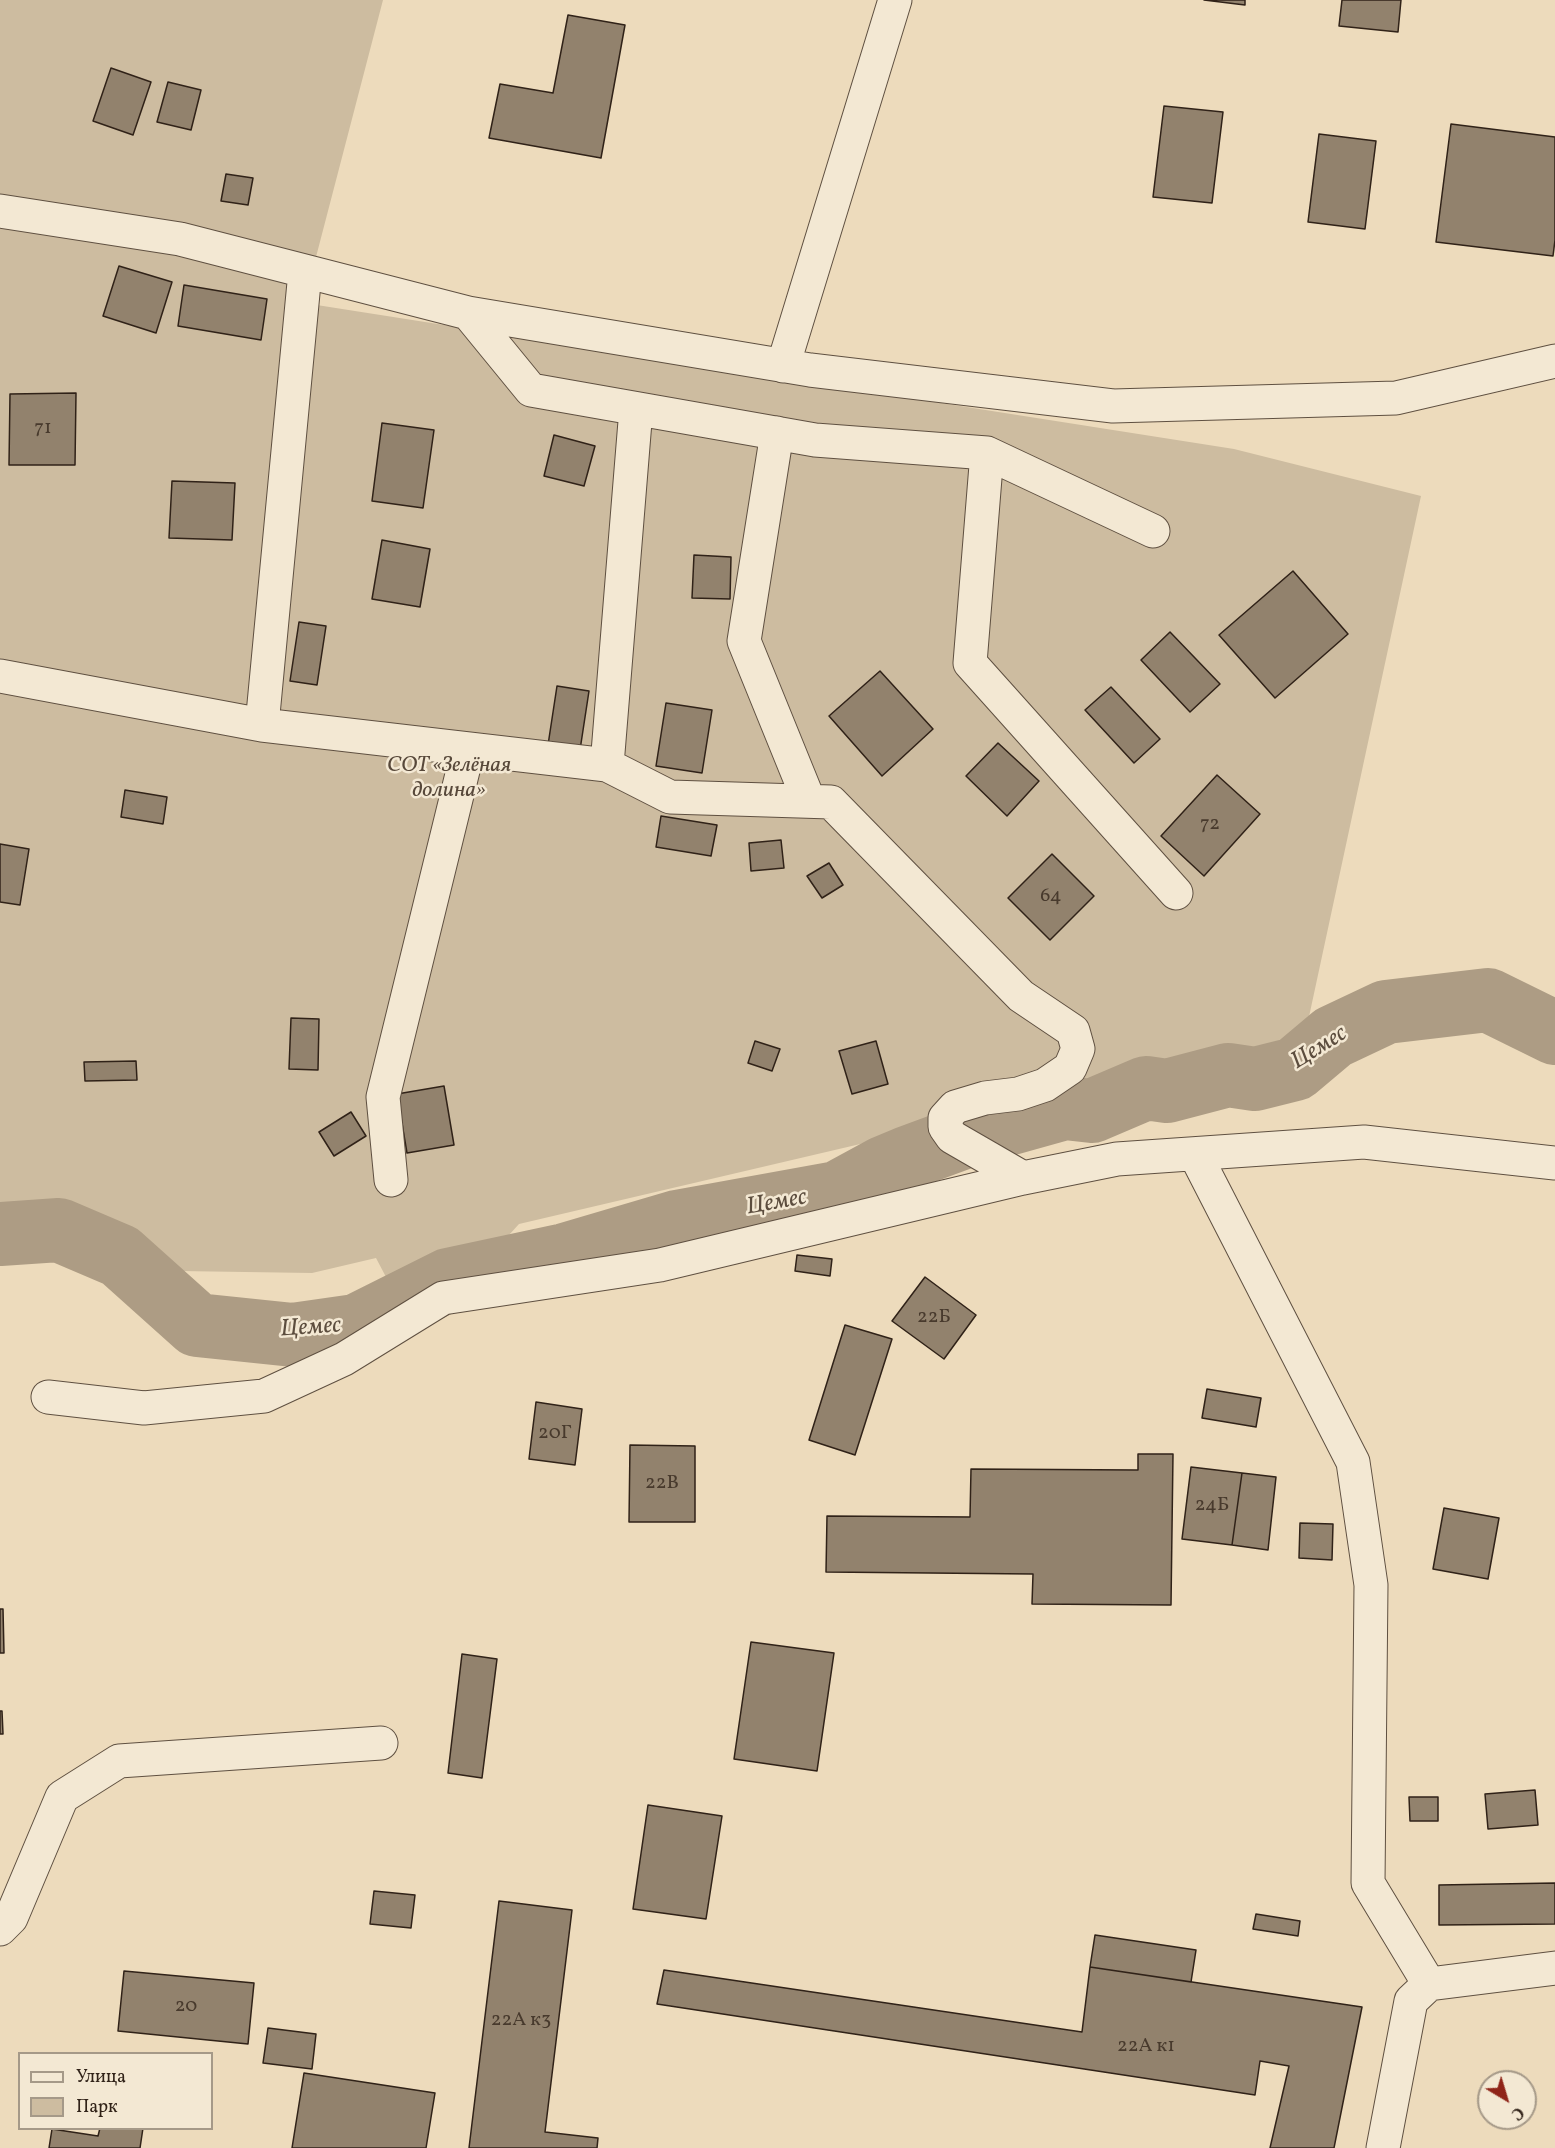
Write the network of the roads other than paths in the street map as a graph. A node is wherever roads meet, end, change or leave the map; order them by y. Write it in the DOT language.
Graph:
graph roads {
  1 [pos="895,0"];
  2 [pos="0,211"];
  3 [pos="305,272"];
  4 [pos="468,313"];
  5 [pos="1555,361"];
  6 [pos="783,366"];
  7 [pos="636,409"];
  8 [pos="777,433"];
  9 [pos="987,453"];
  10 [pos="1153,531"];
  11 [pos="0,676"];
  12 [pos="262,725"];
  13 [pos="468,750"];
  14 [pos="607,765"];
  15 [pos="809,801"];
  16 [pos="1176,893"];
  17 [pos="1195,1155"];
  18 [pos="1555,1163"];
  19 [pos="1009,1171"];
  20 [pos="391,1180"];
  21 [pos="48,1397"];
  22 [pos="381,1743"];
  23 [pos="0,1929"];
  24 [pos="1555,1968"];
  25 [pos="1429,1984"];
  26 [pos="1383,2148"];
  1 -- 6 [label="lane"];
  2 -- 3 [label="lane"];
  3 -- 4 [label="lane"];
  3 -- 12 [label="lane"];
  4 -- 6 [label="lane"];
  4 -- 7 [label="lane"];
  5 -- 6 [label="lane"];
  7 -- 8 [label="lane"];
  7 -- 14 [label="lane"];
  8 -- 9 [label="lane"];
  8 -- 15 [label="lane"];
  9 -- 10 [label="lane"];
  9 -- 16 [label="lane"];
  11 -- 12 [label="lane"];
  12 -- 13 [label="lane"];
  13 -- 14 [label="lane"];
  13 -- 20 [label="lane"];
  14 -- 15 [label="lane"];
  15 -- 19 [label="lane"];
  17 -- 18 [label="lane"];
  17 -- 19 [label="lane"];
  17 -- 25 [label="lane"];
  19 -- 21 [label="lane"];
  22 -- 23 [label="lane"];
  24 -- 25 [label="lane"];
  25 -- 26 [label="lane"];
}
